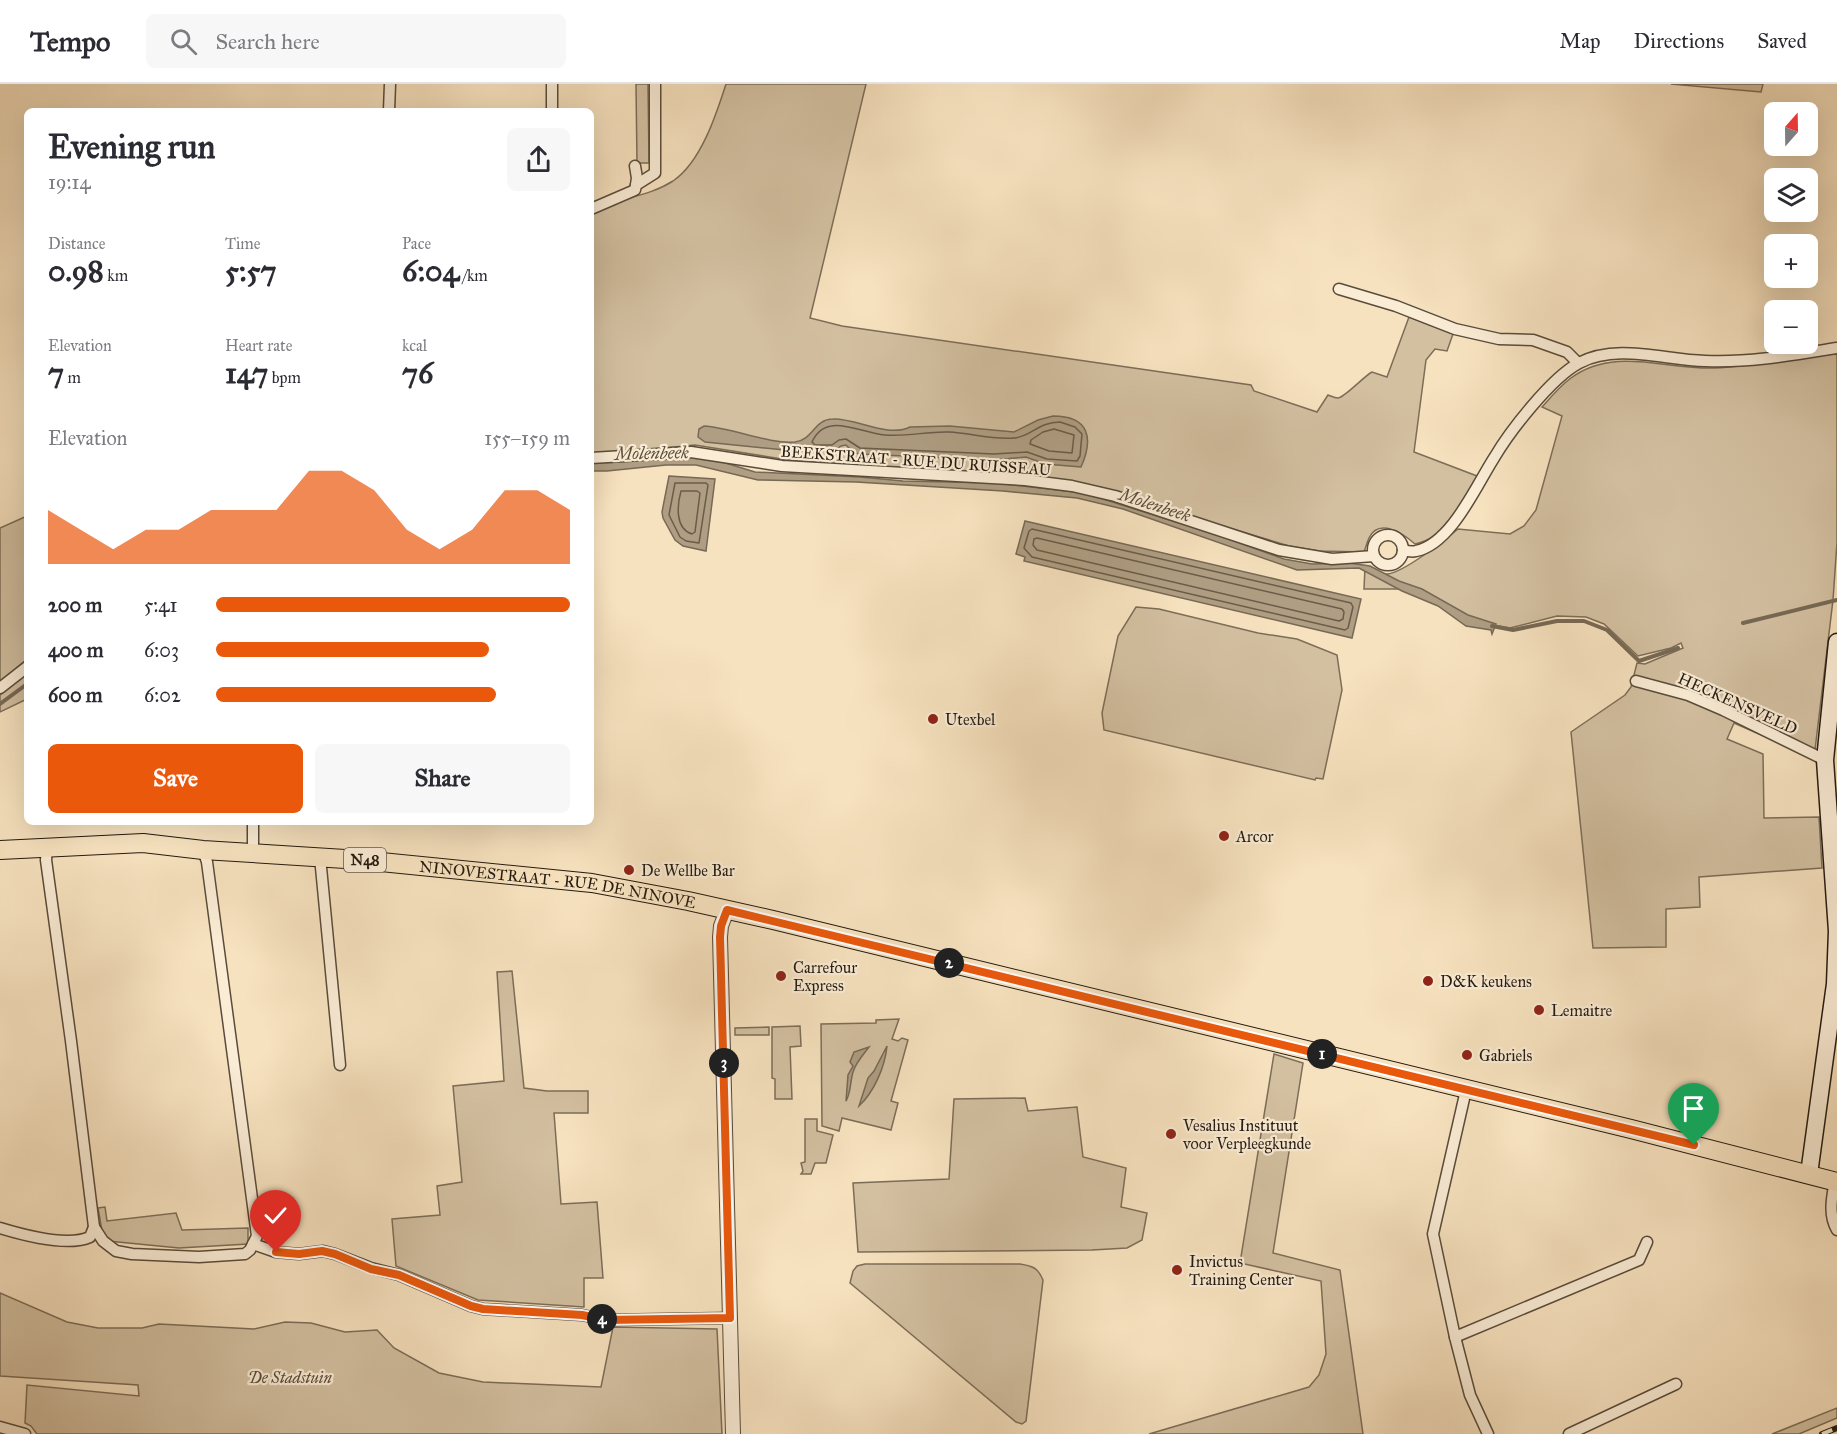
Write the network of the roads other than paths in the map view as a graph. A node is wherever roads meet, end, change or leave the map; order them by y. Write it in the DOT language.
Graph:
graph roads {
  1 [pos="390,84"];
  2 [pos="552,84"];
  3 [pos="655,84"];
  4 [pos="389,108"];
  5 [pos="552,108"];
  6 [pos="635,166"];
  7 [pos="636,185"];
  8 [pos="594,208"];
  9 [pos="1339,289"];
  10 [pos="1837,348"];
  11 [pos="1578,363"];
  12 [pos="594,458"];
  13 [pos="1401,555"];
  14 [pos="1374,556"];
  15 [pos="1837,642"];
  16 [pos="24,669"];
  17 [pos="1636,681"];
  18 [pos="0,688"];
  19 [pos="1825,760"];
  20 [pos="253,825"];
  21 [pos="47,847"];
  22 [pos="0,850"];
  23 [pos="204,850"];
  24 [pos="253,853"];
  25 [pos="320,857"];
  26 [pos="727,910"];
  27 [pos="340,1065"];
  28 [pos="1466,1089"];
  29 [pos="1809,1174"];
  30 [pos="1836,1181"];
  31 [pos="0,1228"];
  32 [pos="93,1229"];
  33 [pos="1837,1230"];
  34 [pos="255,1240"];
  35 [pos="1647,1242"];
  36 [pos="730,1318"];
  37 [pos="1455,1337"];
  38 [pos="1676,1384"];
  39 [pos="0,1427"];
  40 [pos="25,1434"];
  41 [pos="733,1434"];
  42 [pos="1488,1434"];
  43 [pos="1569,1434"];
  1 -- 4 [label="street"];
  2 -- 5 [label="street"];
  3 -- 7 [label="street"];
  6 -- 7 [label="street"];
  7 -- 8 [label="street"];
  9 -- 11 [label="street"];
  10 -- 11 [label="street, BEEKSTRAAT - RUE DU RUISSEAU"];
  11 -- 13 [label="street, BEEKSTRAAT - RUE DU RUISSEAU"];
  12 -- 14 [label="street, BEEKSTRAAT - RUE DU RUISSEAU"];
  13 -- 14 [label="street, BEEKSTRAAT - RUE DU RUISSEAU"];
  13 -- 14 [label="street"];
  15 -- 19 [label="main road"];
  16 -- 18 [label="street"];
  17 -- 19 [label="street, HECKENSVELD"];
  19 -- 29 [label="main road"];
  20 -- 24 [label="street"];
  21 -- 22 [label="main road, NINOVESTRAAT - RUE DE NINOVE / N48"];
  21 -- 23 [label="main road, NINOVESTRAAT - RUE DE NINOVE / N48"];
  21 -- 32 [label="street"];
  23 -- 24 [label="main road, NINOVESTRAAT - RUE DE NINOVE / N48"];
  23 -- 34 [label="street"];
  24 -- 25 [label="main road, NINOVESTRAAT - RUE DE NINOVE / N48"];
  25 -- 26 [label="main road, NINOVESTRAAT - RUE DE NINOVE / N48"];
  25 -- 27 [label="street"];
  26 -- 28 [label="main road, NINOVESTRAAT - RUE DE NINOVE / N48"];
  26 -- 36 [label="street"];
  28 -- 29 [label="main road, NINOVESTRAAT - RUE DE NINOVE / N48"];
  28 -- 37 [label="street"];
  29 -- 30 [label="main road, NINOVESTRAAT - RUE DE NINOVE / N48"];
  30 -- 33 [label="street"];
  31 -- 32 [label="street"];
  32 -- 34 [label="street"];
  34 -- 36 [label="street"];
  35 -- 37 [label="street"];
  36 -- 41 [label="street"];
  37 -- 42 [label="street"];
  38 -- 43 [label="street"];
  39 -- 40 [label="street"];
}
